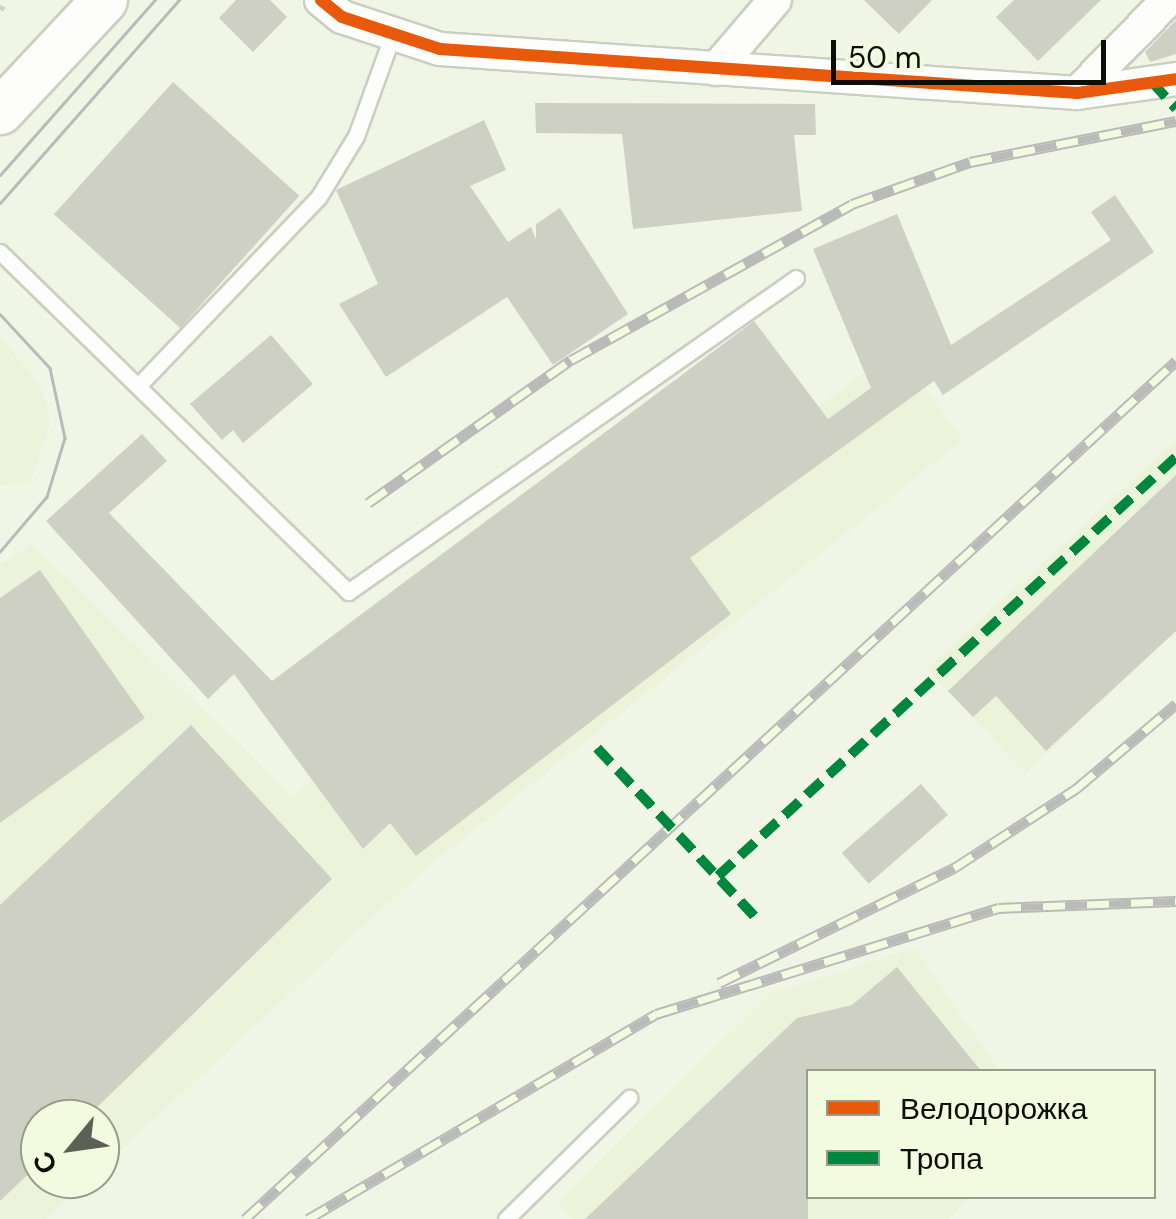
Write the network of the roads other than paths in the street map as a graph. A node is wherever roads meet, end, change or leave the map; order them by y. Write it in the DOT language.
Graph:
graph roads {
  1 [pos="104,0"];
  2 [pos="321,0"];
  3 [pos="775,0"];
  4 [pos="1168,0"];
  5 [pos="393,34"];
  6 [pos="716,69"];
  7 [pos="1176,79"];
  8 [pos="1077,93"];
  9 [pos="0,111"];
  10 [pos="0,252"];
  11 [pos="796,278"];
  12 [pos="139,385"];
  13 [pos="628,1098"];
  14 [pos="506,1219"];
  1 -- 9 [label="main road"];
  2 -- 5 [label="street"];
  3 -- 6 [label="street"];
  4 -- 8 [label="street"];
  5 -- 6 [label="street"];
  5 -- 12 [label="lane"];
  6 -- 8 [label="street"];
  7 -- 8 [label="street"];
  10 -- 12 [label="lane"];
  11 -- 12 [label="lane"];
  13 -- 14 [label="lane"];
}
